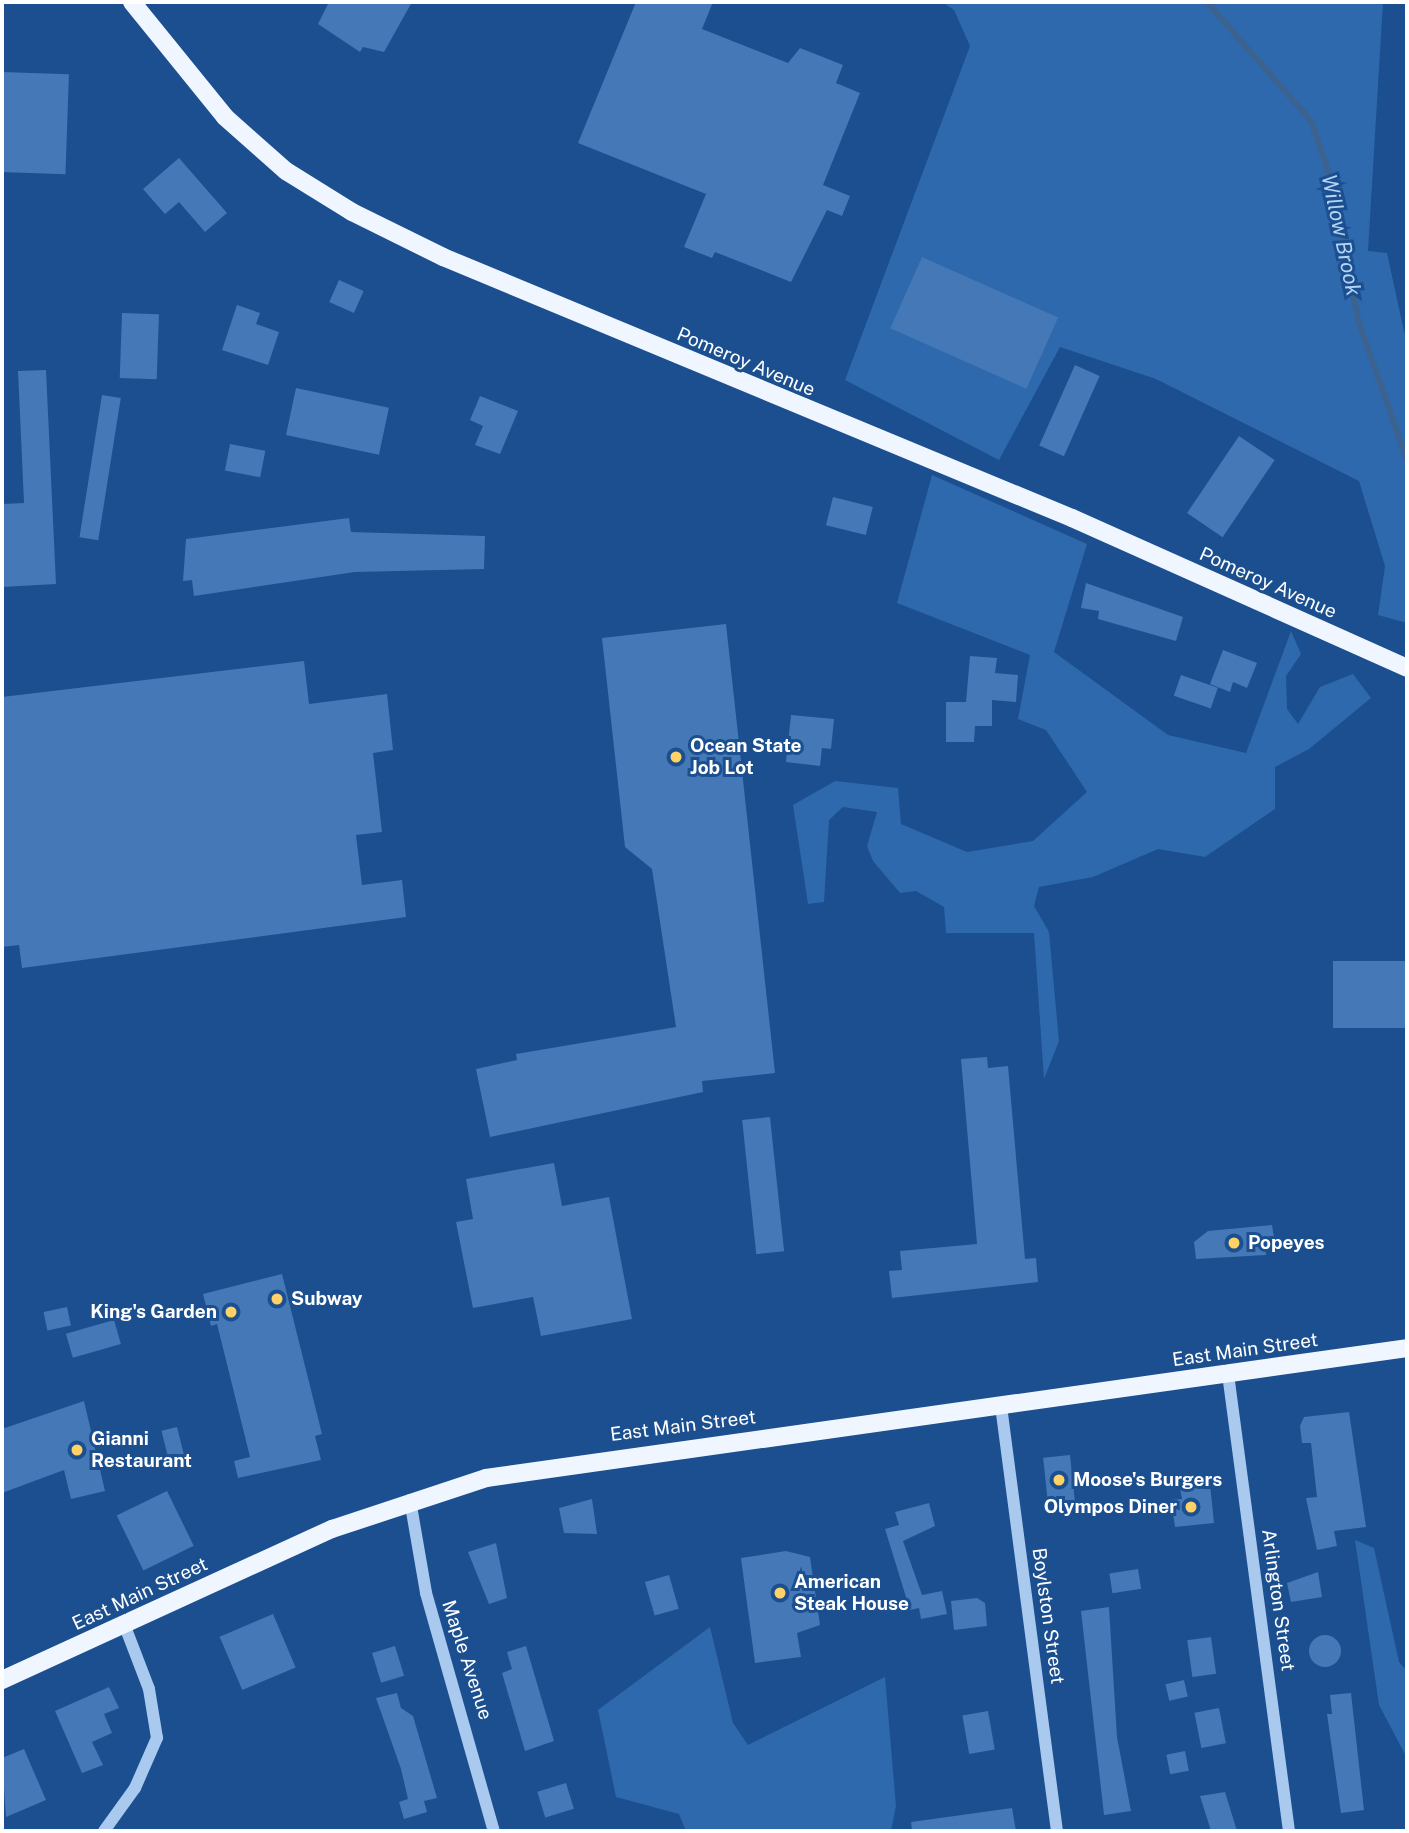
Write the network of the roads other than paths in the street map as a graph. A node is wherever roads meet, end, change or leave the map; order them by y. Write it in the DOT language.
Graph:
graph roads {
  1 [pos="131,2"];
  2 [pos="1407,668"];
  3 [pos="1407,1348"];
  4 [pos="1228,1374"];
  5 [pos="1001,1406"];
  6 [pos="410,1500"];
  7 [pos="124,1624"];
  8 [pos="2,1680"];
  9 [pos="104,1831"];
  10 [pos="494,1831"];
  11 [pos="1057,1831"];
  12 [pos="1289,1831"];
  1 -- 2 [label="main road, Pomeroy Avenue"];
  3 -- 4 [label="main road, East Main Street"];
  4 -- 5 [label="main road, East Main Street"];
  4 -- 12 [label="street, Arlington Street"];
  5 -- 6 [label="main road, East Main Street"];
  5 -- 11 [label="street, Boylston Street"];
  6 -- 7 [label="main road, East Main Street"];
  6 -- 10 [label="street, Maple Avenue"];
  7 -- 8 [label="main road, East Main Street"];
  7 -- 9 [label="street"];
}
